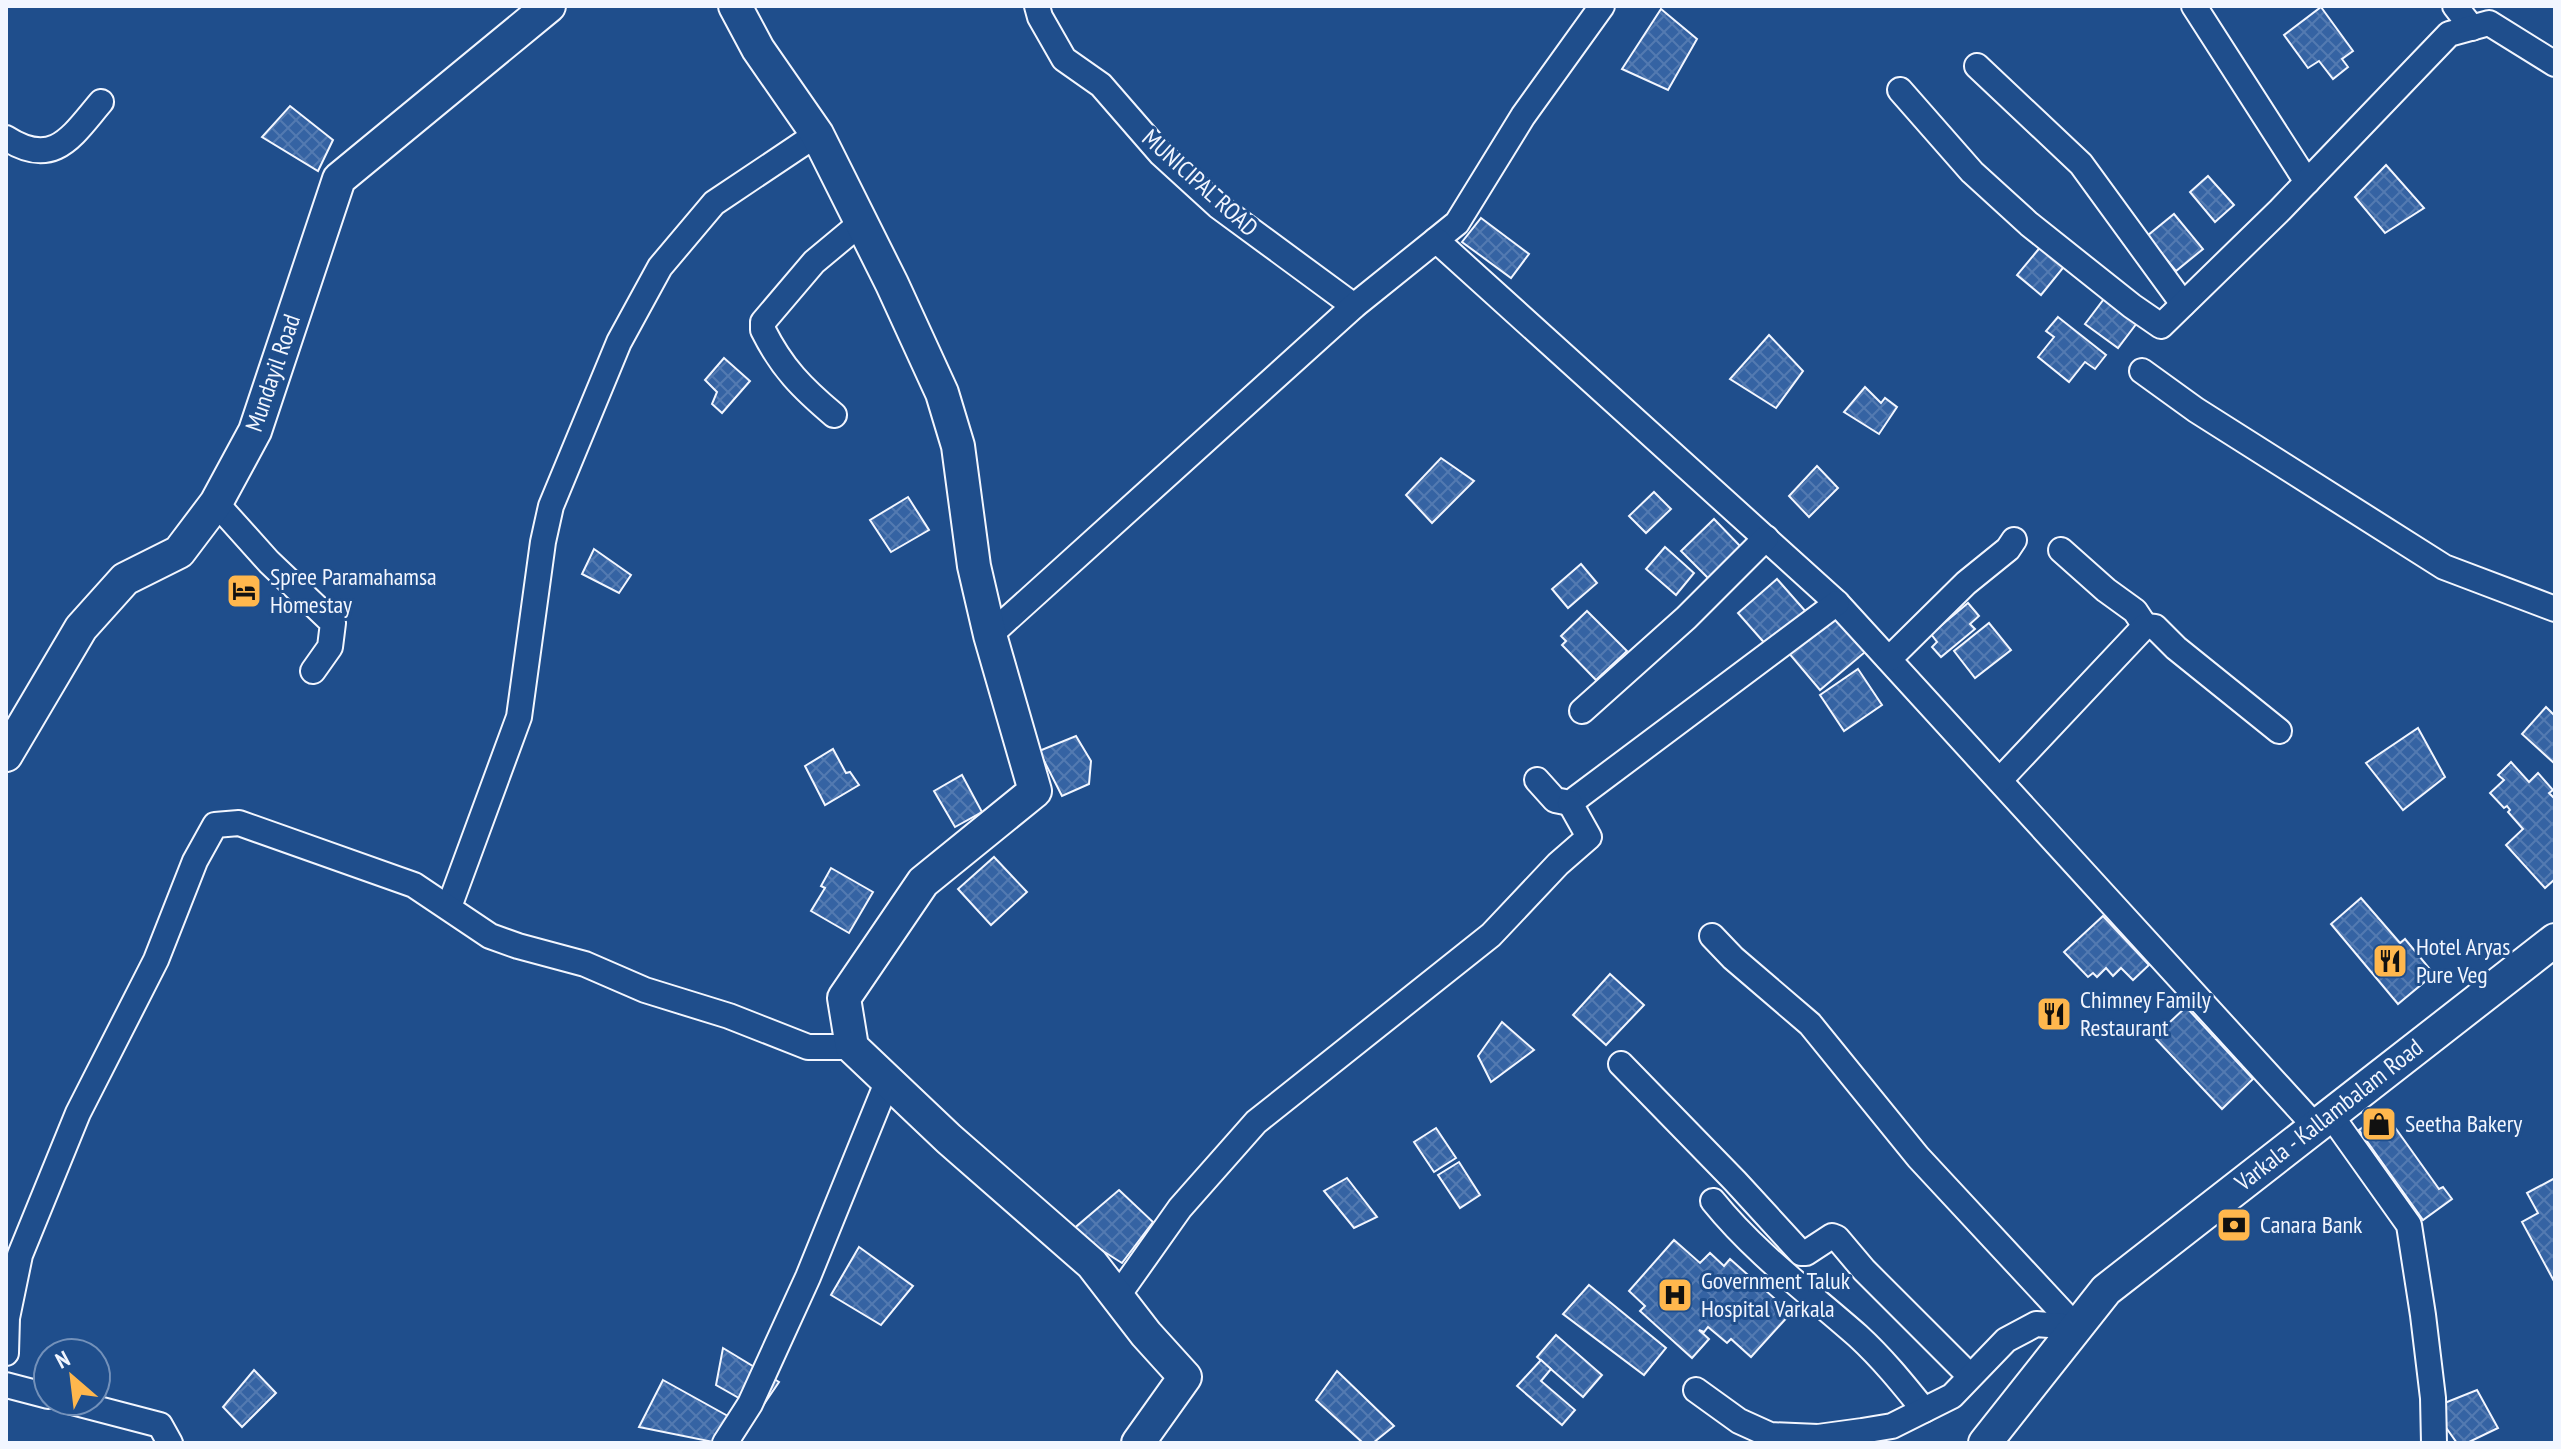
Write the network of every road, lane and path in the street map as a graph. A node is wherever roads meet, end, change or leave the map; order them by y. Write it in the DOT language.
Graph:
graph roads {
  1 [pos="549,6"];
  2 [pos="735,6"];
  3 [pos="1037,6"];
  4 [pos="1602,6"];
  5 [pos="2194,6"];
  6 [pos="2455,6"];
  7 [pos="2472,28"];
  8 [pos="2555,64"];
  9 [pos="1977,66"];
  10 [pos="1900,90"];
  11 [pos="101,102"];
  12 [pos="817,134"];
  13 [pos="6,138"];
  14 [pos="2307,182"];
  15 [pos="862,222"];
  16 [pos="1436,240"];
  17 [pos="2183,304"];
  18 [pos="1354,306"];
  19 [pos="2142,371"];
  20 [pos="834,415"];
  21 [pos="216,503"];
  22 [pos="1766,538"];
  23 [pos="2014,540"];
  24 [pos="2061,550"];
  25 [pos="1837,603"];
  26 [pos="2555,609"];
  27 [pos="2145,626"];
  28 [pos="990,635"];
  29 [pos="1889,659"];
  30 [pos="313,671"];
  31 [pos="1582,711"];
  32 [pos="2279,731"];
  33 [pos="6,755"];
  34 [pos="1537,780"];
  35 [pos="2000,780"];
  36 [pos="1570,803"];
  37 [pos="449,907"];
  38 [pos="1712,936"];
  39 [pos="2555,940"];
  40 [pos="852,1047"];
  41 [pos="1621,1064"];
  42 [pos="888,1080"];
  43 [pos="2322,1120"];
  44 [pos="1713,1201"];
  45 [pos="1117,1297"];
  46 [pos="2076,1327"];
  47 [pos="6,1353"];
  48 [pos="1970,1376"];
  49 [pos="6,1385"];
  50 [pos="1696,1390"];
  51 [pos="32,1392"];
  52 [pos="1924,1410"];
  53 [pos="112,1412"];
  54 [pos="170,1443"];
  55 [pos="725,1443"];
  56 [pos="1138,1443"];
  57 [pos="1985,1443"];
  58 [pos="2434,1443"];
  1 -- 21 [label="main road, Mundayil Road"];
  2 -- 12 [label="main road"];
  3 -- 18 [label="street, MUNICIPAL ROAD"];
  4 -- 16 [label="street"];
  5 -- 14 [label="street"];
  6 -- 7 [label="street"];
  7 -- 8 [label="street"];
  7 -- 14 [label="street"];
  9 -- 17 [label="street"];
  10 -- 17 [label="street"];
  11 -- 13 [label="street"];
  12 -- 15 [label="main road"];
  12 -- 37 [label="street"];
  14 -- 17 [label="street"];
  15 -- 20 [label="street"];
  15 -- 28 [label="main road"];
  16 -- 18 [label="street"];
  16 -- 22 [label="street"];
  18 -- 28 [label="street"];
  19 -- 26 [label="street"];
  21 -- 30 [label="street"];
  21 -- 33 [label="main road, Mundayil Road"];
  22 -- 25 [label="street"];
  22 -- 31 [label="street"];
  23 -- 29 [label="street"];
  24 -- 27 [label="street"];
  25 -- 29 [label="street"];
  25 -- 36 [label="street"];
  27 -- 32 [label="street"];
  27 -- 35 [label="street"];
  28 -- 40 [label="main road"];
  29 -- 35 [label="street"];
  34 -- 36 [label="street"];
  35 -- 43 [label="street"];
  36 -- 45 [label="street"];
  37 -- 40 [label="street"];
  37 -- 47 [label="street"];
  38 -- 46 [label="street"];
  39 -- 43 [label="main road, Varkala - Kallambalam Road"];
  40 -- 42 [label="main road"];
  41 -- 48 [label="street"];
  42 -- 45 [label="main road"];
  42 -- 55 [label="street"];
  43 -- 46 [label="main road, Varkala - Kallambalam Road"];
  43 -- 58 [label="street"];
  44 -- 52 [label="street"];
  45 -- 56 [label="main road"];
  46 -- 48 [label="street"];
  46 -- 57 [label="main road, Varkala - Kallambalam Road"];
  48 -- 52 [label="street"];
  49 -- 51 [label="street"];
  50 -- 52 [label="street"];
  53 -- 54 [label="street"];
}
